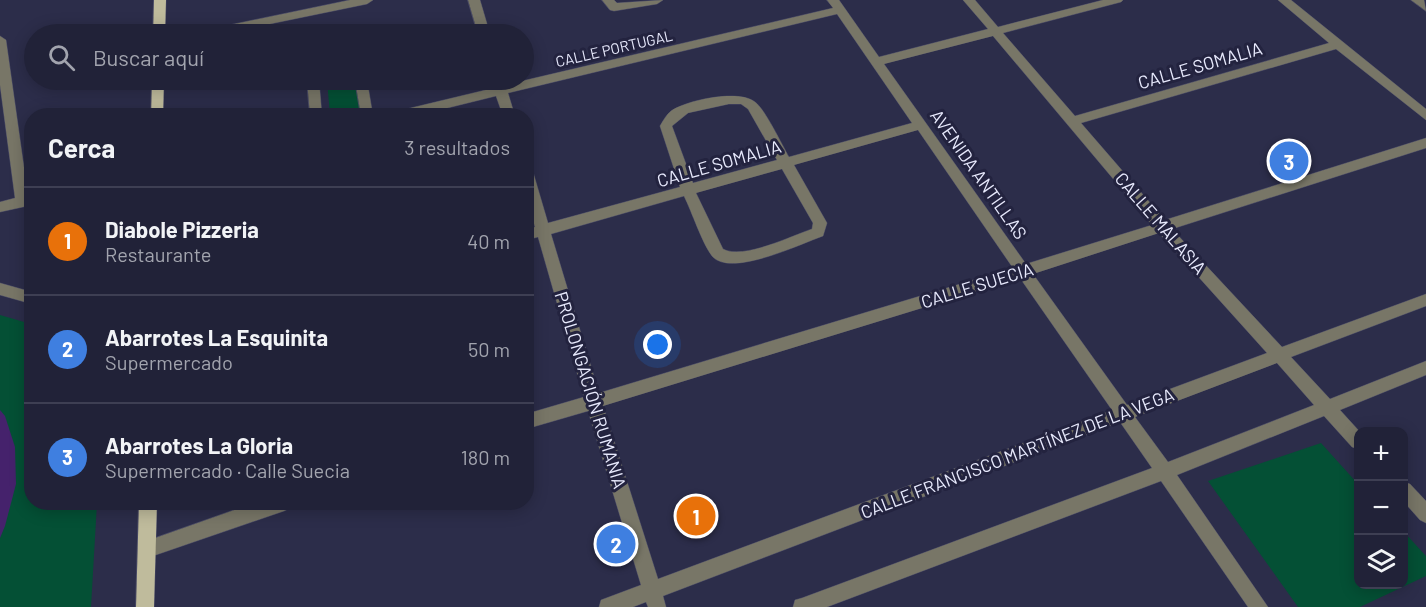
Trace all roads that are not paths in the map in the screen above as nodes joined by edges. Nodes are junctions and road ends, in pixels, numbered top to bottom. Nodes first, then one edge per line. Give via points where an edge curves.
1 (160, 0) edge
2 (367, 0) edge
3 (474, 0) edge
4 (608, 0) edge
5 (657, 0) edge
6 (969, 0) edge
7 (1113, 0) edge
8 (1284, 0) edge
9 (1417, 0) edge
10 (352, 2) edge
11 (836, 5) edge
12 (309, 6) edge
13 (1426, 7) edge
14 (159, 24) edge
15 (243, 24) edge
16 (481, 24) edge
17 (995, 31) junction
18 (0, 40) edge
19 (1339, 44) junction
20 (876, 62) junction
21 (534, 76) edge
22 (158, 90) edge
23 (314, 90) edge
24 (363, 90) edge
25 (479, 90) edge
26 (501, 90) edge
27 (157, 108) edge
28 (315, 108) edge
29 (366, 108) edge
30 (420, 108) edge
31 (506, 108) edge
32 (1426, 116) edge
33 (1072, 121) junction
34 (921, 125) junction
35 (1426, 143) edge
36 (787, 162) junction
37 (24, 183) edge
38 (688, 190) junction
39 (534, 196) edge
40 (24, 202) edge
41 (0, 207) edge
42 (1162, 226) junction
43 (545, 230) junction
44 (534, 233) edge
45 (1023, 271) junction
46 (0, 289) edge
47 (24, 296) edge
48 (1426, 300) edge
49 (1279, 355) junction
50 (1426, 368) edge
51 (593, 400) junction
52 (1327, 406) junction
53 (1123, 413) junction
54 (534, 419) edge
55 (1354, 436) edge
56 (1164, 472) junction
57 (1408, 494) edge
58 (148, 510) edge
59 (261, 510) edge
60 (1426, 514) edge
61 (147, 549) junction
62 (655, 599) edge
63 (145, 607) edge
64 (608, 607) edge
65 (802, 607) edge
66 (1259, 607) edge

1 - 14 main road
2 - 10 street
3 - 16 street
4 - 5 street via 614,7
6 - 17 street, CALLE MALASIA
7 - 17 street
8 - 19 street
9 - 13 street
10 - 12 street
11 - 20 street, AVENIDA ANTILLAS
11 - 21 street, CALLE PORTUGAL
12 - 15 street
17 - 20 street
17 - 33 street, CALLE MALASIA
18 - 37 street
19 - 32 street
19 - 33 street, CALLE SOMALIA
20 - 34 street, AVENIDA ANTILLAS
22 - 27 main road
23 - 28 street
24 - 29 street
25 - 30 street, CALLE PORTUGAL
26 - 31 street
33 - 42 street, CALLE MALASIA
34 - 36 street, CALLE SOMALIA
34 - 45 street, AVENIDA ANTILLAS
35 - 42 street, CALLE SUECIA
36 - 38 street, CALLE SOMALIA
36 - 38 street via 753,106 743,100 676,112 666,126
36 - 38 street via 820,223 818,232 744,258 727,258 718,253
38 - 43 street, CALLE SOMALIA
39 - 43 street, PROLONGACIÓN RUMANIA
40 - 41 street
42 - 45 street, CALLE SUECIA
42 - 49 street, CALLE MALASIA
43 - 44 street, CALLE SOMALIA
43 - 51 street, PROLONGACIÓN RUMANIA
45 - 51 street, CALLE SUECIA
45 - 53 street, AVENIDA ANTILLAS
46 - 47 street
48 - 49 street, CALLE FRANCISCO MARTÍNEZ DE LA VEGA
49 - 52 street, CALLE MALASIA
49 - 53 street, CALLE FRANCISCO MARTÍNEZ DE LA VEGA
50 - 52 street
51 - 54 street, CALLE SUECIA
51 - 62 street, PROLONGACIÓN RUMANIA
52 - 55 street, CALLE MALASIA
52 - 56 street
53 - 56 street, AVENIDA ANTILLAS
53 - 62 street, CALLE FRANCISCO MARTÍNEZ DE LA VEGA
56 - 65 street
56 - 66 street, AVENIDA ANTILLAS
57 - 60 street
58 - 61 main road
59 - 61 street
61 - 63 main road
62 - 64 street, CALLE FRANCISCO MARTÍNEZ DE LA VEGA

